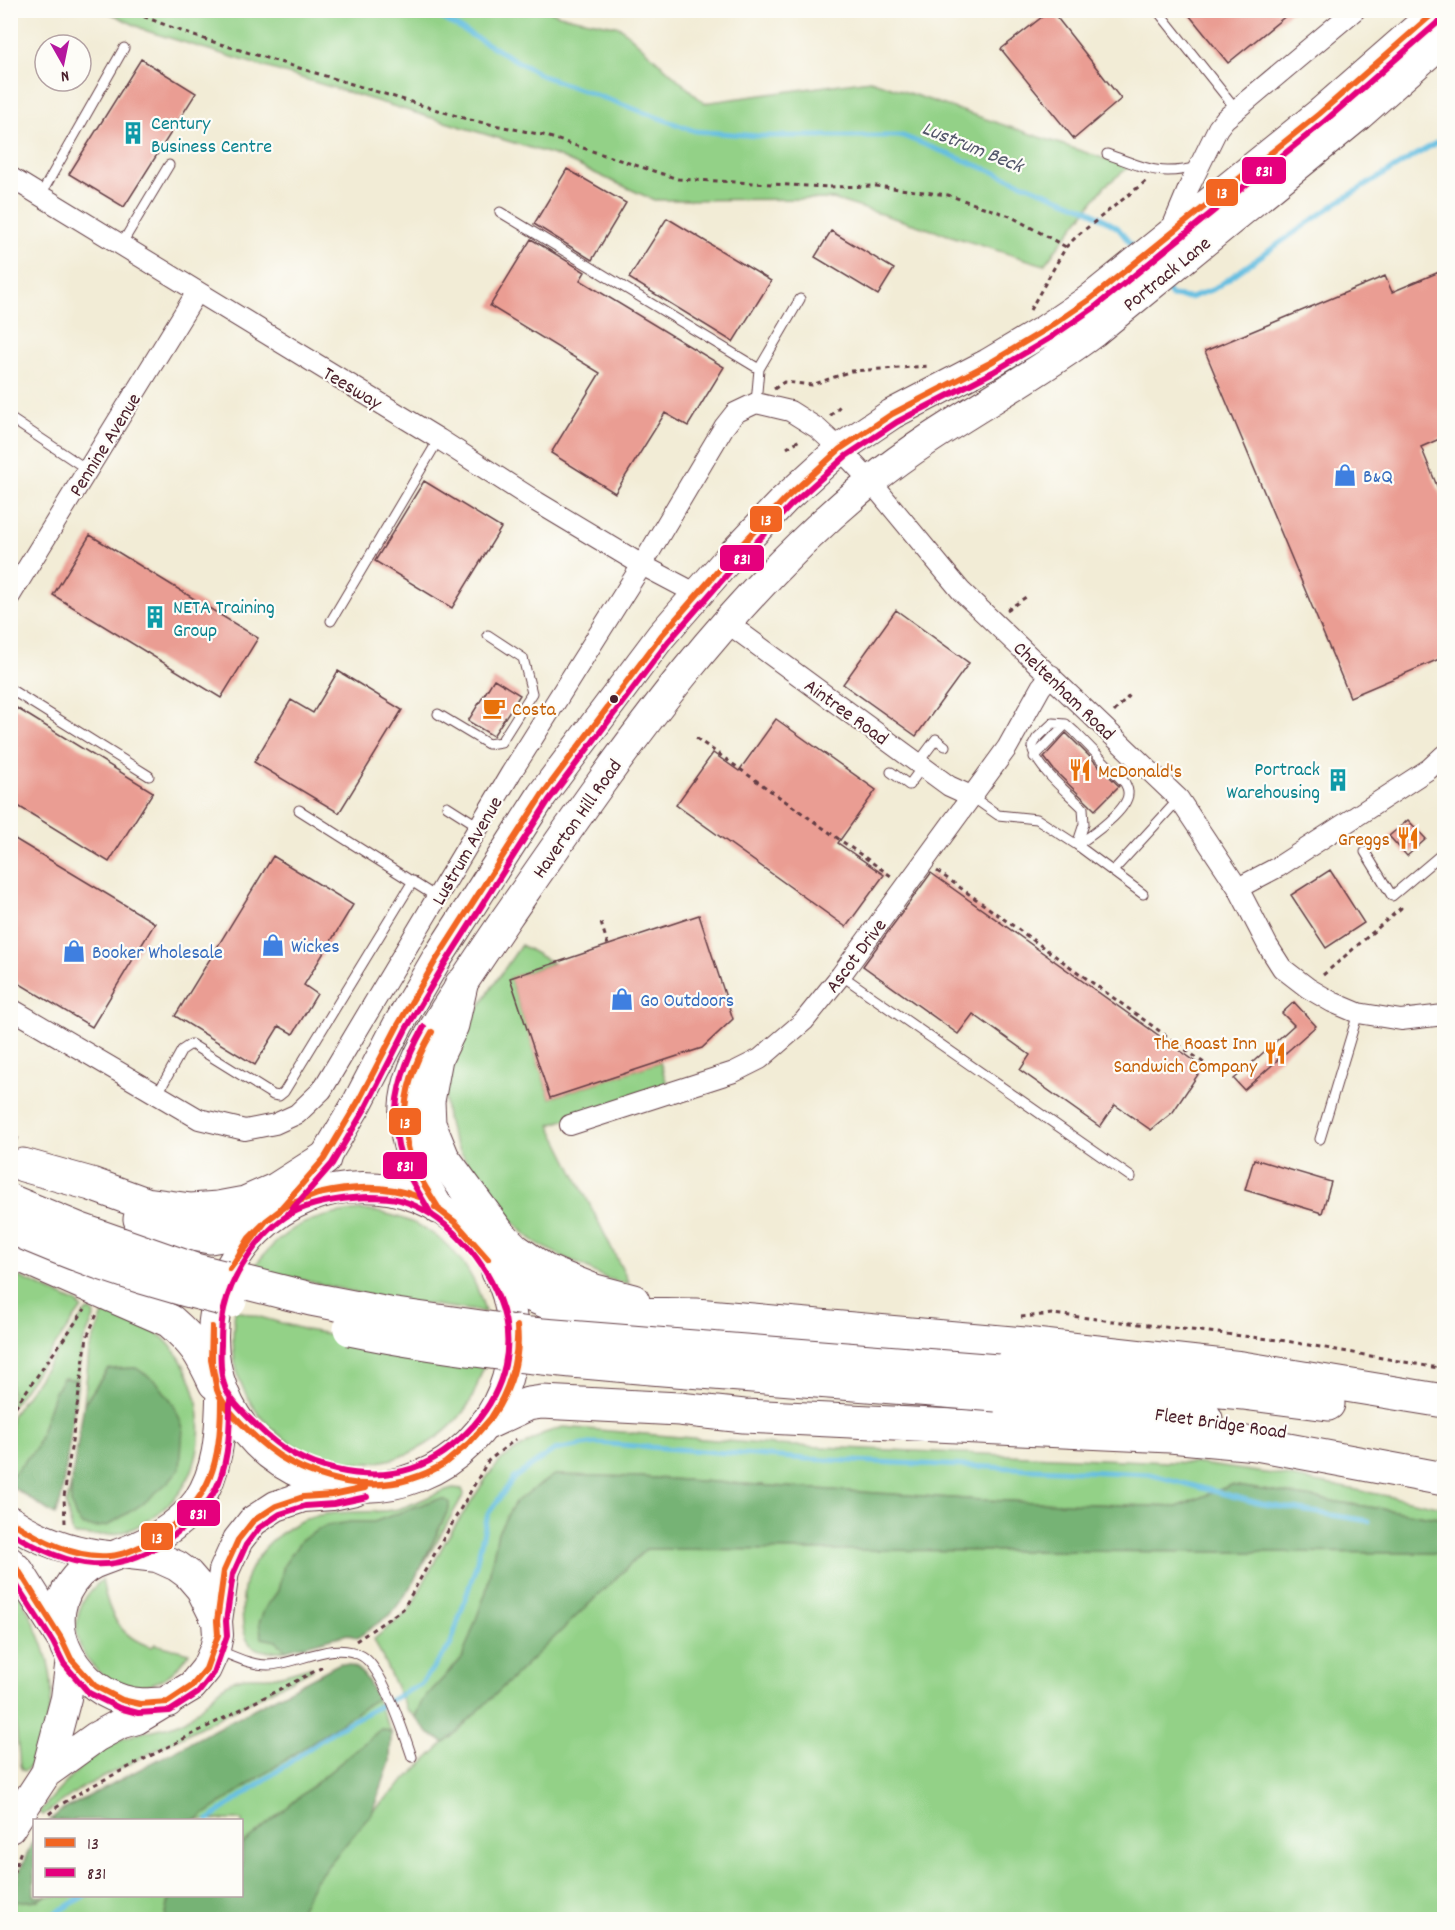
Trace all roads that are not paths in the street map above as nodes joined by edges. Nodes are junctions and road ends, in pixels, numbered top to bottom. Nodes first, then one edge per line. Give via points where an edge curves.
1 (1157, 10) edge
2 (1356, 10) edge
3 (1438, 10) edge
4 (1444, 40) edge
5 (124, 48) dead end
6 (1236, 109) junction
7 (1107, 154) dead end
8 (169, 165) dead end
9 (1201, 166) junction
10 (10, 177) edge
11 (40, 196) junction
12 (500, 212) dead end
13 (121, 245) junction
14 (1168, 248) junction
15 (1125, 289) junction
16 (197, 292) junction
17 (800, 299) dead end
18 (759, 369) junction
19 (756, 403) junction
20 (10, 417) edge
21 (439, 439) junction
22 (840, 448) junction
23 (88, 470) junction
24 (871, 482) junction
25 (642, 565) junction
26 (12, 592) edge
27 (697, 594) junction
28 (331, 621) dead end
29 (726, 622) junction
30 (488, 635) dead end
31 (1051, 675) junction
32 (10, 689) edge
33 (438, 714) dead end
34 (945, 746) dead end
35 (1444, 755) edge
36 (921, 765) junction
37 (891, 772) dead end
38 (149, 776) dead end
39 (971, 796) junction
40 (1179, 799) junction
41 (447, 806) dead end
42 (299, 810) dead end
43 (480, 826) junction
44 (1077, 845) junction
45 (1365, 852) dead end
46 (1444, 852) edge
47 (1113, 871) junction
48 (413, 881) junction
49 (1238, 888) junction
50 (1143, 894) dead end
51 (438, 898) junction
52 (841, 975) junction
53 (461, 985) junction
54 (10, 1008) edge
55 (1358, 1013) junction
56 (1444, 1015) edge
57 (157, 1095) junction
58 (570, 1125) dead end
59 (1320, 1139) dead end
60 (324, 1159) junction
61 (17, 1162) edge
62 (1131, 1177) dead end
63 (10, 1201) edge
64 (281, 1208) junction
65 (440, 1209) junction
66 (10, 1227) edge
67 (256, 1229) junction
68 (10, 1251) edge
69 (498, 1272) junction
70 (696, 1315) junction
71 (997, 1383) junction
72 (218, 1392) junction
73 (1444, 1401) edge
74 (487, 1423) junction
75 (1444, 1423) edge
76 (1444, 1460) edge
77 (1444, 1479) edge
78 (376, 1486) junction
79 (10, 1521) edge
80 (115, 1555) junction
81 (10, 1562) edge
82 (216, 1635) junction
83 (66, 1649) junction
84 (168, 1702) junction
85 (412, 1757) dead end
86 (46, 1773) junction
87 (16, 1838) edge

1 - 6 lane
2 - 6 street, Portrack Lane
3 - 14 main road, Portrack Lane
4 - 14 main road, Portrack Lane via 1358,116
5 - 11 lane
6 - 9 street, Portrack Lane via 1218,128
7 - 9 lane via 1156,172
8 - 13 lane
9 - 14 street, Portrack Lane via 1189,187
10 - 11 street, Teesway
11 - 13 street, Teesway
12 - 18 lane
13 - 16 street, Teesway
14 - 15 main road, Portrack Lane
15 - 22 main road, Portrack Lane via 892,414
15 - 24 main road, Portrack Lane via 1055,361 926,441
16 - 21 street, Teesway
16 - 23 street, Pennine Avenue
17 - 18 lane
18 - 19 lane
19 - 22 street via 790,411
19 - 25 street, Lustrum Avenue via 735,413 724,427
20 - 23 lane
21 - 25 street, Teesway
21 - 28 lane
22 - 24 street, Cheltenham Road
22 - 27 main road, Haverton Hill Road via 784,500
23 - 26 street, Pennine Avenue
24 - 29 main road, Haverton Hill Road via 789,554
24 - 31 street, Cheltenham Road via 961,591
25 - 27 street, Teesway
25 - 43 street, Lustrum Avenue
27 - 60 main road, Haverton Hill Road via 542,795 436,960
29 - 36 street, Aintree Road
29 - 53 main road, Haverton Hill Road via 654,708
30 - 33 lane via 524,658 532,693 501,742 488,744
31 - 39 street, Ascot Drive via 1007,748
31 - 40 street, Cheltenham Road
32 - 38 lane
34 - 36 lane via 936,739
35 - 49 street via 1429,769 1278,867
36 - 37 lane via 909,785
36 - 39 street, Aintree Road via 949,786
39 - 44 lane via 998,815 1037,819
39 - 52 street, Ascot Drive
40 - 47 lane
40 - 49 street, Cheltenham Road
41 - 43 lane
42 - 48 lane
43 - 51 street, Lustrum Avenue
44 - 44 lane via 1084,824 1083,808 1034,757 1032,747 1053,723 1066,724 1125,783 1129,793 1125,804 1097,832
44 - 47 lane
45 - 46 lane via 1392,896
47 - 50 lane
48 - 51 lane
48 - 57 lane via 284,1092 273,1095 191,1044 182,1050
49 - 55 street, Cheltenham Road via 1282,968 1308,988
51 - 57 street, Lustrum Avenue via 322,1090 297,1114 275,1124 245,1130 199,1119
52 - 58 street, Ascot Drive via 804,1021 751,1063 734,1072
52 - 62 lane
53 - 65 main road, Haverton Hill Road via 421,1049 405,1097 403,1127 411,1160
53 - 70 highway via 452,1025 436,1058 428,1101 429,1124 443,1158 499,1234 544,1270 618,1298
54 - 57 street, Lustrum Avenue
55 - 56 street, Cheltenham Road via 1401,1020
55 - 59 lane
60 - 61 highway via 277,1189 245,1203 191,1210 146,1204
60 - 64 main road, Haverton Hill Road
61 - 67 highway via 84,1197 176,1231 210,1237
63 - 71 highway, bridge via 195,1270 389,1314 530,1334
64 - 65 main road via 309,1195 357,1187 404,1192
64 - 67 main road
65 - 69 main road via 470,1236
66 - 71 highway, bridge via 186,1291 396,1339 624,1366
67 - 72 main road via 224,1280 212,1318
68 - 72 highway via 170,1321 200,1352
69 - 70 highway via 537,1297 581,1311
69 - 74 main road via 519,1338 510,1384
70 - 73 highway via 1242,1368
71 - 75 highway, Fleet Bridge Road via 1243,1393
71 - 76 highway, Fleet Bridge Road via 1128,1409 1254,1425
72 - 78 main road via 260,1442 284,1462 305,1472
72 - 80 main road via 218,1451 211,1478 196,1502 157,1538
74 - 77 highway via 528,1404 542,1402 744,1416 1170,1436 1256,1444
74 - 78 main road via 471,1442 430,1472
78 - 82 main road via 303,1497 276,1506 253,1521 238,1540 224,1571
79 - 80 main road via 58,1546
80 - 82 main road via 157,1557 177,1566 201,1589
80 - 83 main road via 80,1573 65,1595 60,1623
81 - 83 main road via 20,1571
82 - 84 main road via 207,1669 192,1686
82 - 85 lane via 238,1659 269,1665 345,1650 362,1656 376,1670
83 - 84 main road via 95,1686 122,1700 141,1704
83 - 86 main road via 66,1698
84 - 86 main road via 96,1737
86 - 87 main road

